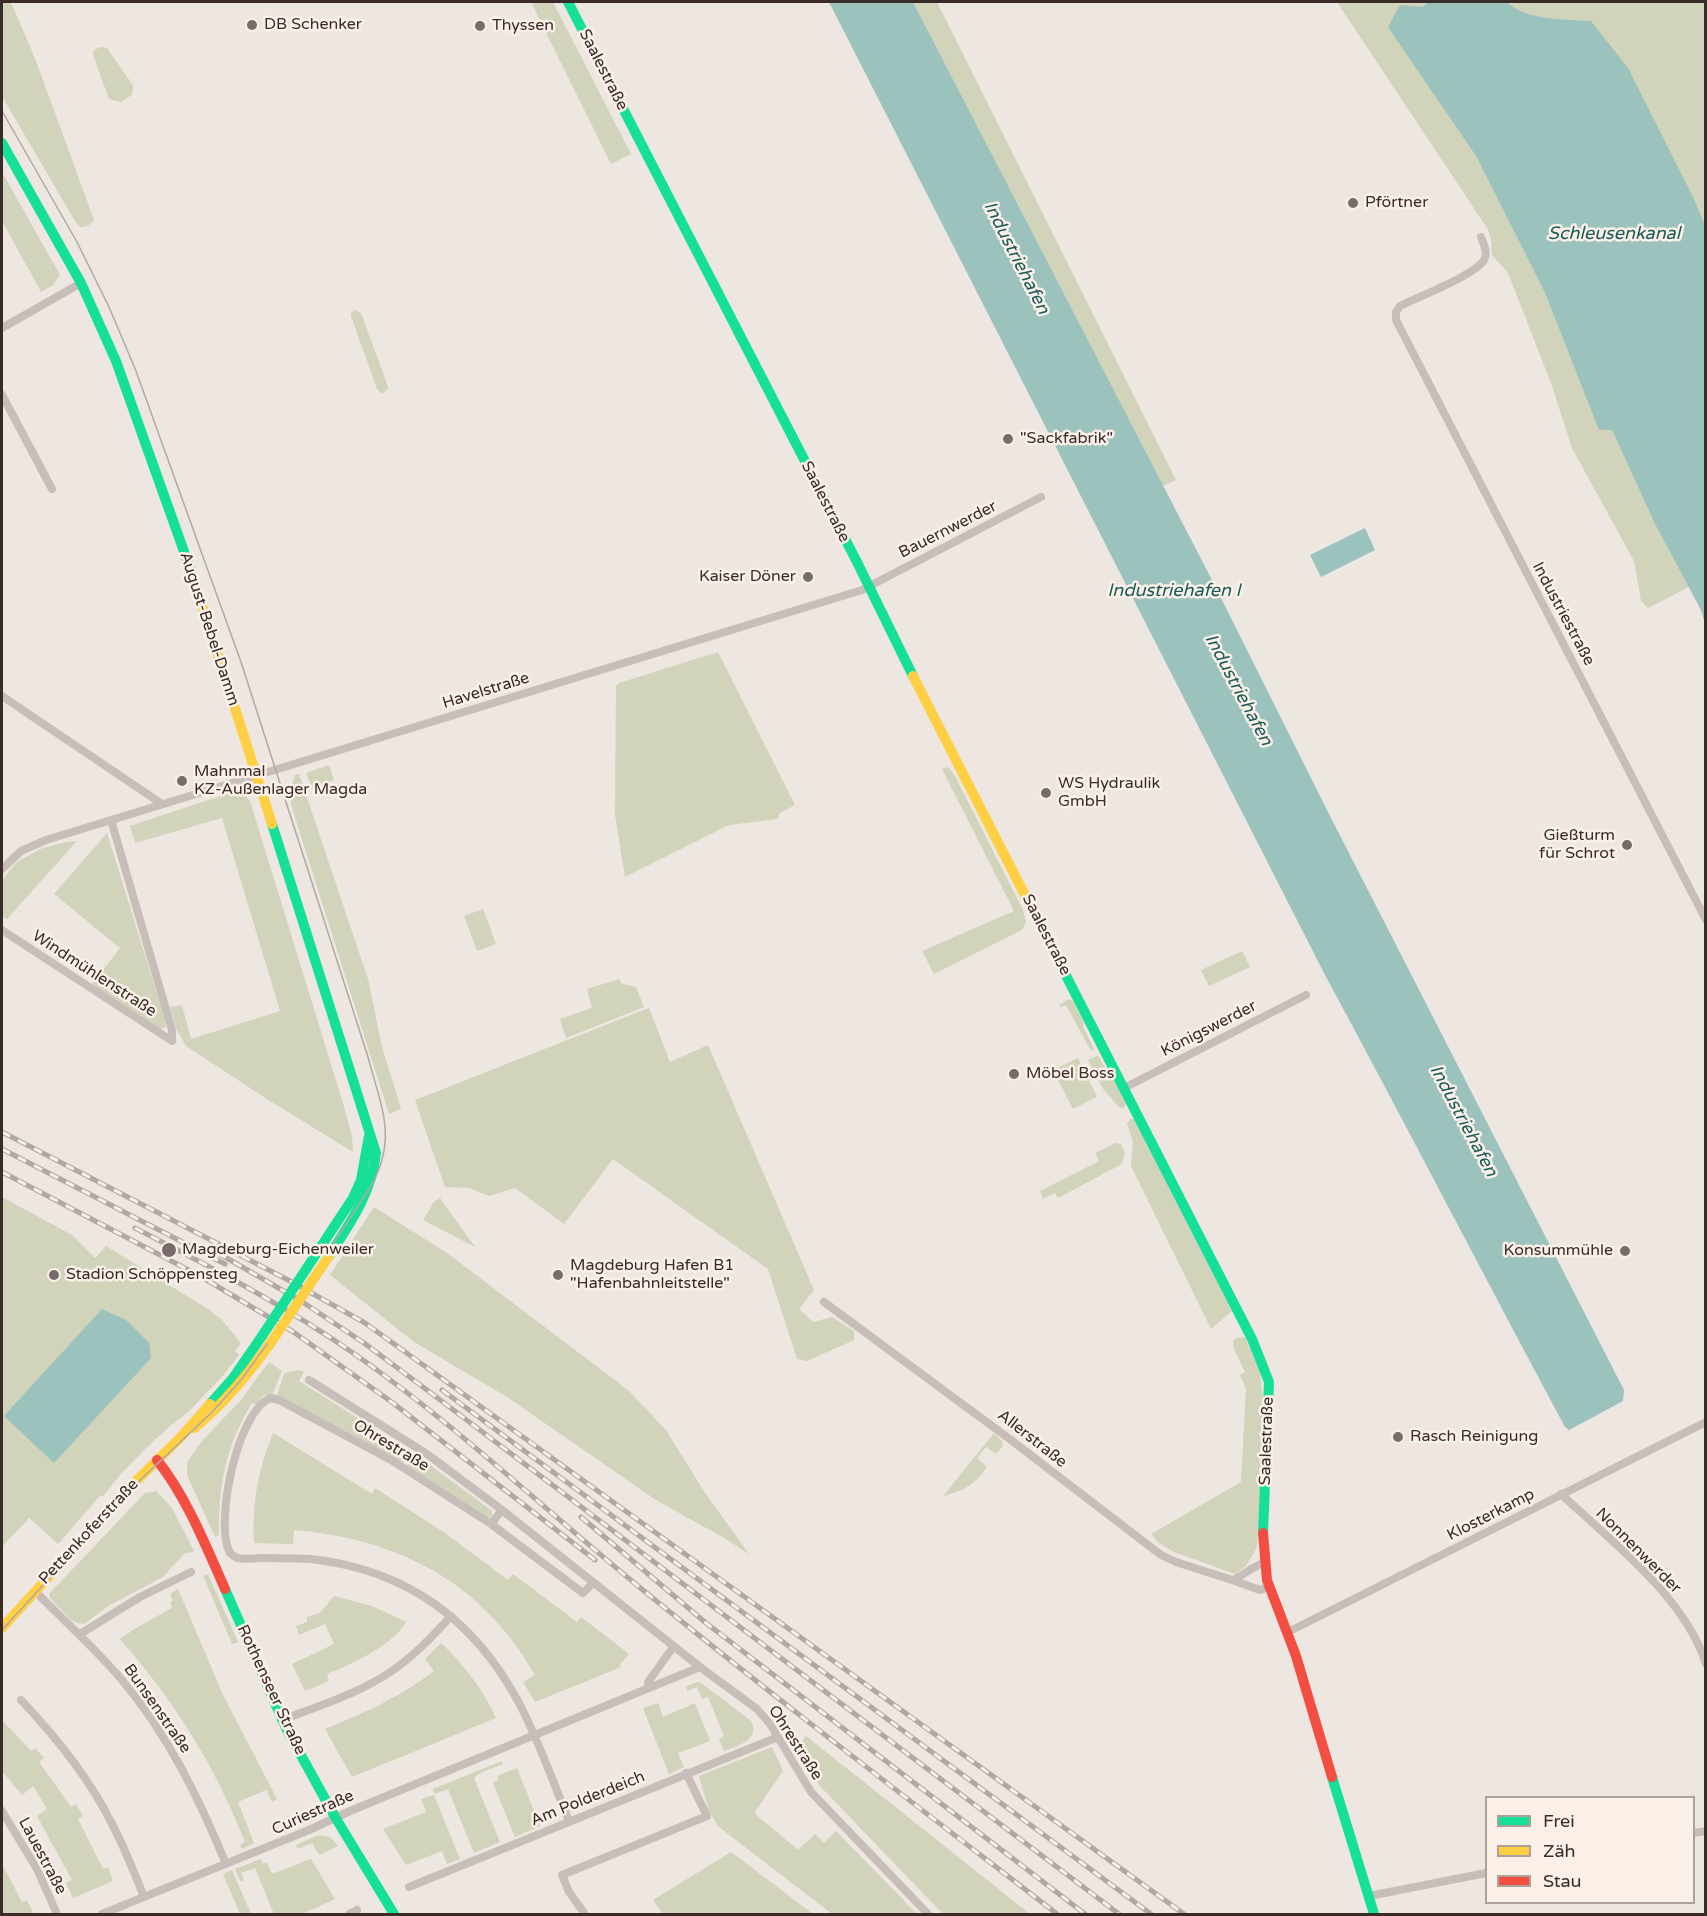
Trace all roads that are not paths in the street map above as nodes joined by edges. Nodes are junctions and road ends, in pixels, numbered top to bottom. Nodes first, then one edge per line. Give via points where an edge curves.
1 (568, 2) edge
2 (2, 143) edge
3 (1481, 237) dead end
4 (81, 283) junction
5 (2, 328) edge
6 (2, 395) edge
7 (52, 489) dead end
8 (1041, 497) dead end
9 (868, 587) junction
10 (2, 696) edge
11 (257, 776) junction
12 (162, 804) junction
13 (111, 820) junction
14 (2, 869) edge
15 (1706, 920) edge
16 (2, 930) edge
17 (1306, 995) dead end
18 (1124, 1088) junction
19 (366, 1183) joint
20 (824, 1302) dead end
21 (309, 1380) dead end
22 (1706, 1422) edge
23 (157, 1460) junction
24 (1561, 1494) junction
25 (502, 1510) junction
26 (491, 1524) junction
27 (1265, 1563) junction
28 (191, 1572) dead end
29 (1232, 1580) junction
30 (593, 1583) junction
31 (1269, 1587) junction
32 (34, 1591) junction
33 (451, 1616) junction
34 (2, 1628) edge
35 (1288, 1632) junction
36 (80, 1634) junction
37 (674, 1646) junction
38 (1706, 1664) edge
39 (700, 1666) junction
40 (648, 1688) junction
41 (21, 1700) dead end
42 (282, 1720) junction
43 (534, 1735) junction
44 (778, 1737) junction
45 (686, 1773) junction
46 (2, 1811) edge
47 (335, 1817) junction
48 (569, 1821) junction
49 (226, 1864) junction
50 (1485, 1873) edge
51 (409, 1887) dead end
52 (1369, 1896) junction
53 (144, 1897) junction
54 (57, 1914) edge
55 (102, 1914) edge
56 (394, 1914) edge
57 (585, 1914) edge
58 (928, 1914) edge
59 (1374, 1914) edge

1 - 9 main road, Saalestraße
2 - 4 main road, August-Bebel-Damm
3 - 15 street, Industriestraße via 1486,252 1481,263 1400,306 1396,320
4 - 5 street
4 - 11 main road, August-Bebel-Damm via 116,361 154,467
6 - 7 street
8 - 9 street, Bauernwerder
9 - 11 street, Havelstraße
9 - 18 main road, Saalestraße
10 - 12 street
11 - 12 street, Havelstraße
11 - 19 main road, August-Bebel-Damm via 376,1153
12 - 13 street, Havelstraße
13 - 14 street, Havelstraße via 30,846
13 - 16 street, Windmühlenstraße via 172,1041
17 - 18 street, Königswerder
18 - 27 main road, Saalestraße via 1252,1339 1269,1382
19 - 23 main road, Pettenkoferstraße, bridge via 362,1205 267,1338 249,1373 213,1414
20 - 29 street, Allerstraße via 1156,1552
21 - 25 street, Ohrestraße via 427,1454
22 - 24 street, Klosterkamp
23 - 32 main road, Pettenkoferstraße
23 - 42 main road, Rothenseer Straße via 170,1476 207,1548
24 - 35 street, Klosterkamp
24 - 38 street, Nonnenwerder via 1665,1594 1695,1638
25 - 26 street
25 - 30 street, Ohrestraße
26 - 30 street, Ohrestraße via 583,1593
26 - 33 street, Ohrestraße via 390,1460 273,1398 255,1412 236,1454 227,1495 229,1552 238,1558 311,1560 343,1566 422,1594
27 - 29 street
27 - 31 main road, Saalestraße
28 - 36 street via 140,1597
29 - 31 street, Allerstraße via 1260,1590
30 - 37 street, Ohrestraße
31 - 35 main road, Saalestraße
32 - 34 main road, Pettenkoferstraße
32 - 36 street, Bunsenstraße
33 - 42 street via 418,1651 381,1678
33 - 43 street via 493,1660
35 - 52 main road, Saalestraße
36 - 49 street, Bunsenstraße via 126,1686 167,1743 200,1803
37 - 39 street, Ohrestraße
37 - 40 street via 648,1682
39 - 40 street, Curiestraße
39 - 44 street, Ohrestraße via 765,1716
40 - 43 street, Curiestraße
41 - 53 street via 88,1783 118,1836
42 - 47 main road, Rothenseer Straße
43 - 47 street, Curiestraße
43 - 48 street
44 - 45 street, Am Polderdeich
44 - 58 street, Ohrestraße via 811,1792
45 - 48 street, Am Polderdeich
45 - 57 street via 706,1816 562,1875
46 - 54 street, Lauestraße via 33,1861
47 - 49 street, Curiestraße
47 - 56 main road, Rothenseer Straße
48 - 51 street, Am Polderdeich
49 - 53 street, Curiestraße
50 - 52 street
52 - 59 main road, Saalestraße
53 - 55 street, Curiestraße

